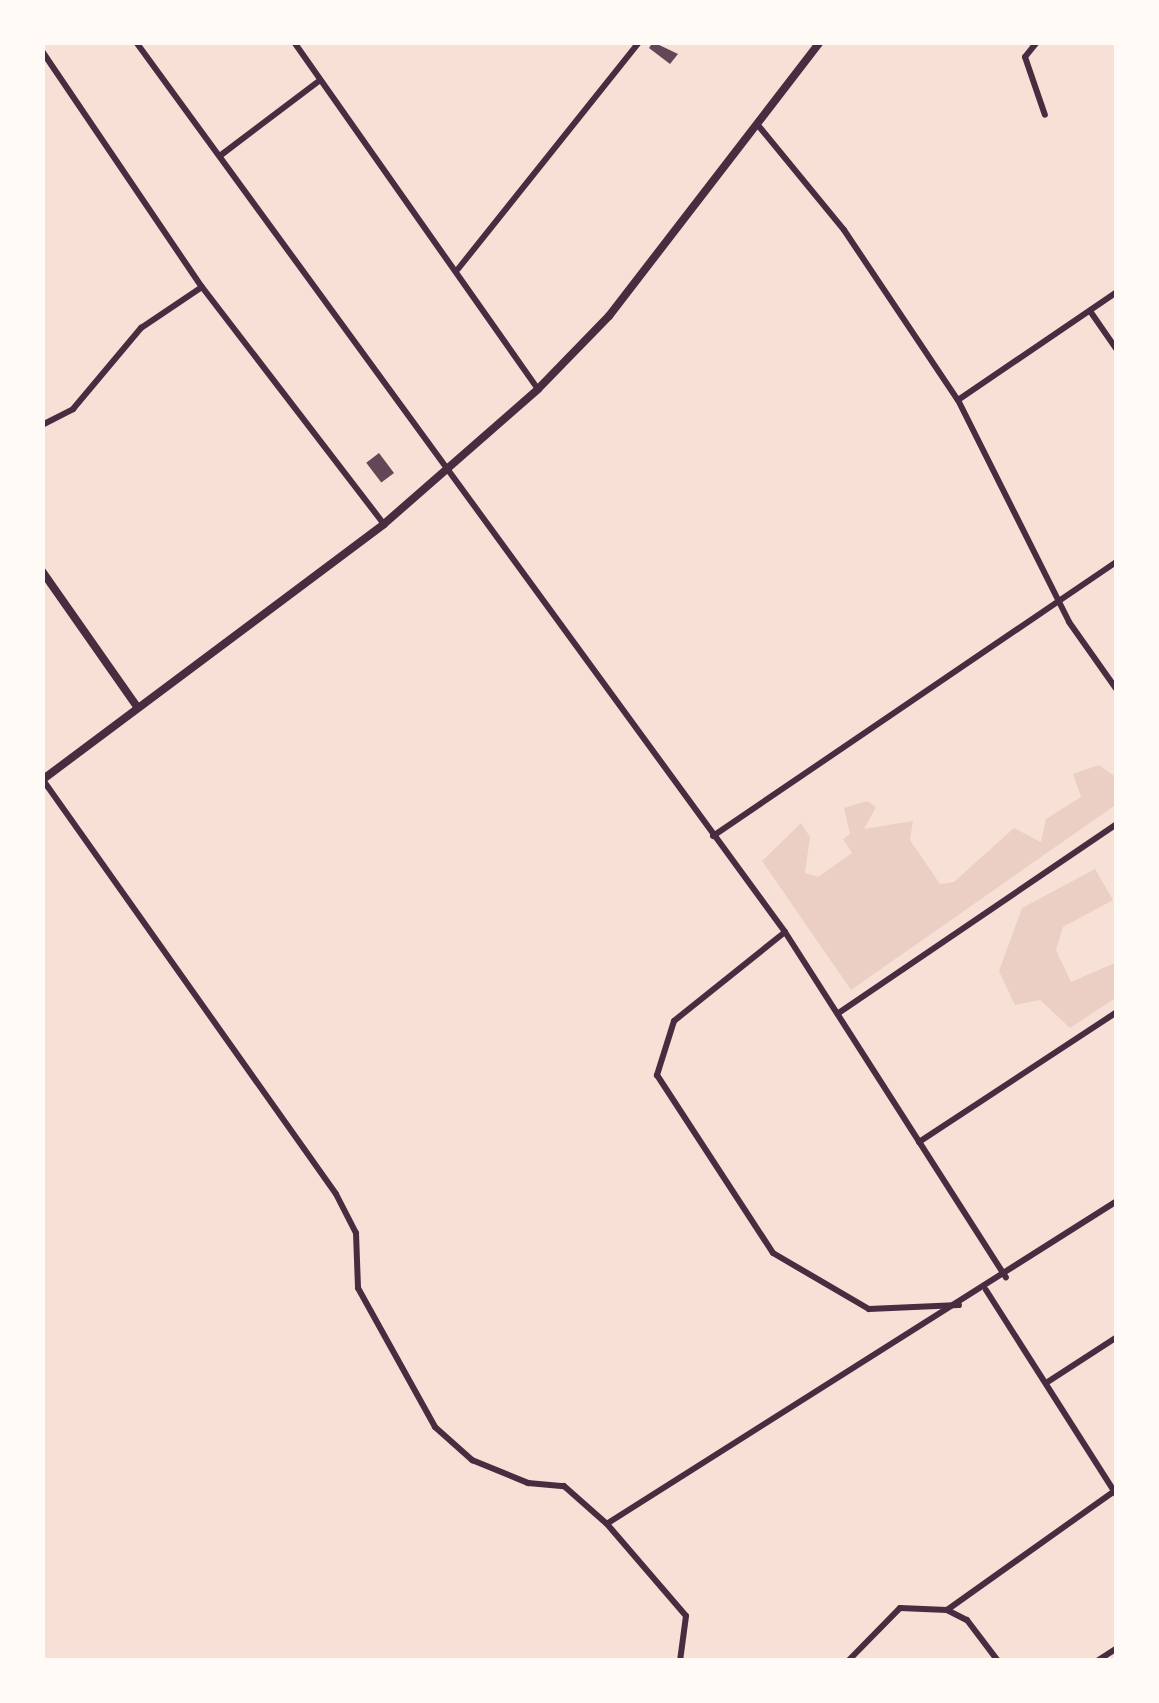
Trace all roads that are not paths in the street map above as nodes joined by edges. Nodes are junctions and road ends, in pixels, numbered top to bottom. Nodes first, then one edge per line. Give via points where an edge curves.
1 (136, 42) edge
2 (294, 42) edge
3 (639, 42) edge
4 (820, 42) edge
5 (1037, 42) edge
6 (42, 51) edge
7 (319, 81) junction
8 (1045, 116) dead end
9 (758, 124) junction
10 (220, 156) junction
11 (457, 270) junction
12 (202, 287) junction
13 (1117, 292) edge
14 (1090, 311) junction
15 (1117, 350) edge
16 (538, 388) junction
17 (958, 400) junction
18 (42, 425) edge
19 (449, 467) junction
20 (384, 524) junction
21 (1117, 561) edge
22 (42, 571) edge
23 (1058, 597) junction
24 (1117, 690) edge
25 (138, 708) junction
26 (42, 780) edge
27 (1117, 824) edge
28 (712, 836) junction
29 (785, 932) junction
30 (840, 1012) junction
31 (1117, 1012) edge
32 (919, 1142) junction
33 (1117, 1201) edge
34 (1006, 1277) junction
35 (986, 1290) junction
36 (959, 1305) junction
37 (1117, 1337) edge
38 (1046, 1383) junction
39 (1116, 1492) edge
40 (607, 1524) junction
41 (947, 1610) junction
42 (1117, 1648) edge
43 (680, 1661) edge
44 (848, 1661) edge
45 (998, 1661) edge
46 (1096, 1661) edge

1 - 10 street
2 - 7 street
3 - 11 street
4 - 9 main road
5 - 8 street via 1025,57
6 - 12 street
7 - 10 street
7 - 11 street
9 - 16 main road via 609,316
9 - 17 street via 844,230
10 - 19 street
11 - 16 street
12 - 18 street via 141,328 73,409
12 - 20 street
13 - 14 street
14 - 15 street
14 - 17 street
16 - 19 main road
17 - 23 street
19 - 20 main road
19 - 28 street
20 - 25 main road
21 - 23 street
22 - 25 main road
23 - 24 street
23 - 28 street
25 - 26 main road
26 - 40 street via 336,1194 356,1233 358,1288 435,1427 472,1460 528,1483 564,1486
27 - 30 street
28 - 29 street
29 - 30 street
29 - 36 street via 674,1021 657,1075 772,1252 869,1309
30 - 32 street
31 - 32 street
32 - 34 street
33 - 34 street
34 - 35 street
35 - 36 street
35 - 38 street
36 - 40 street
37 - 38 street
38 - 39 street
39 - 41 street
40 - 43 street via 686,1616
41 - 44 street via 900,1608
41 - 45 street via 967,1620
42 - 46 street

